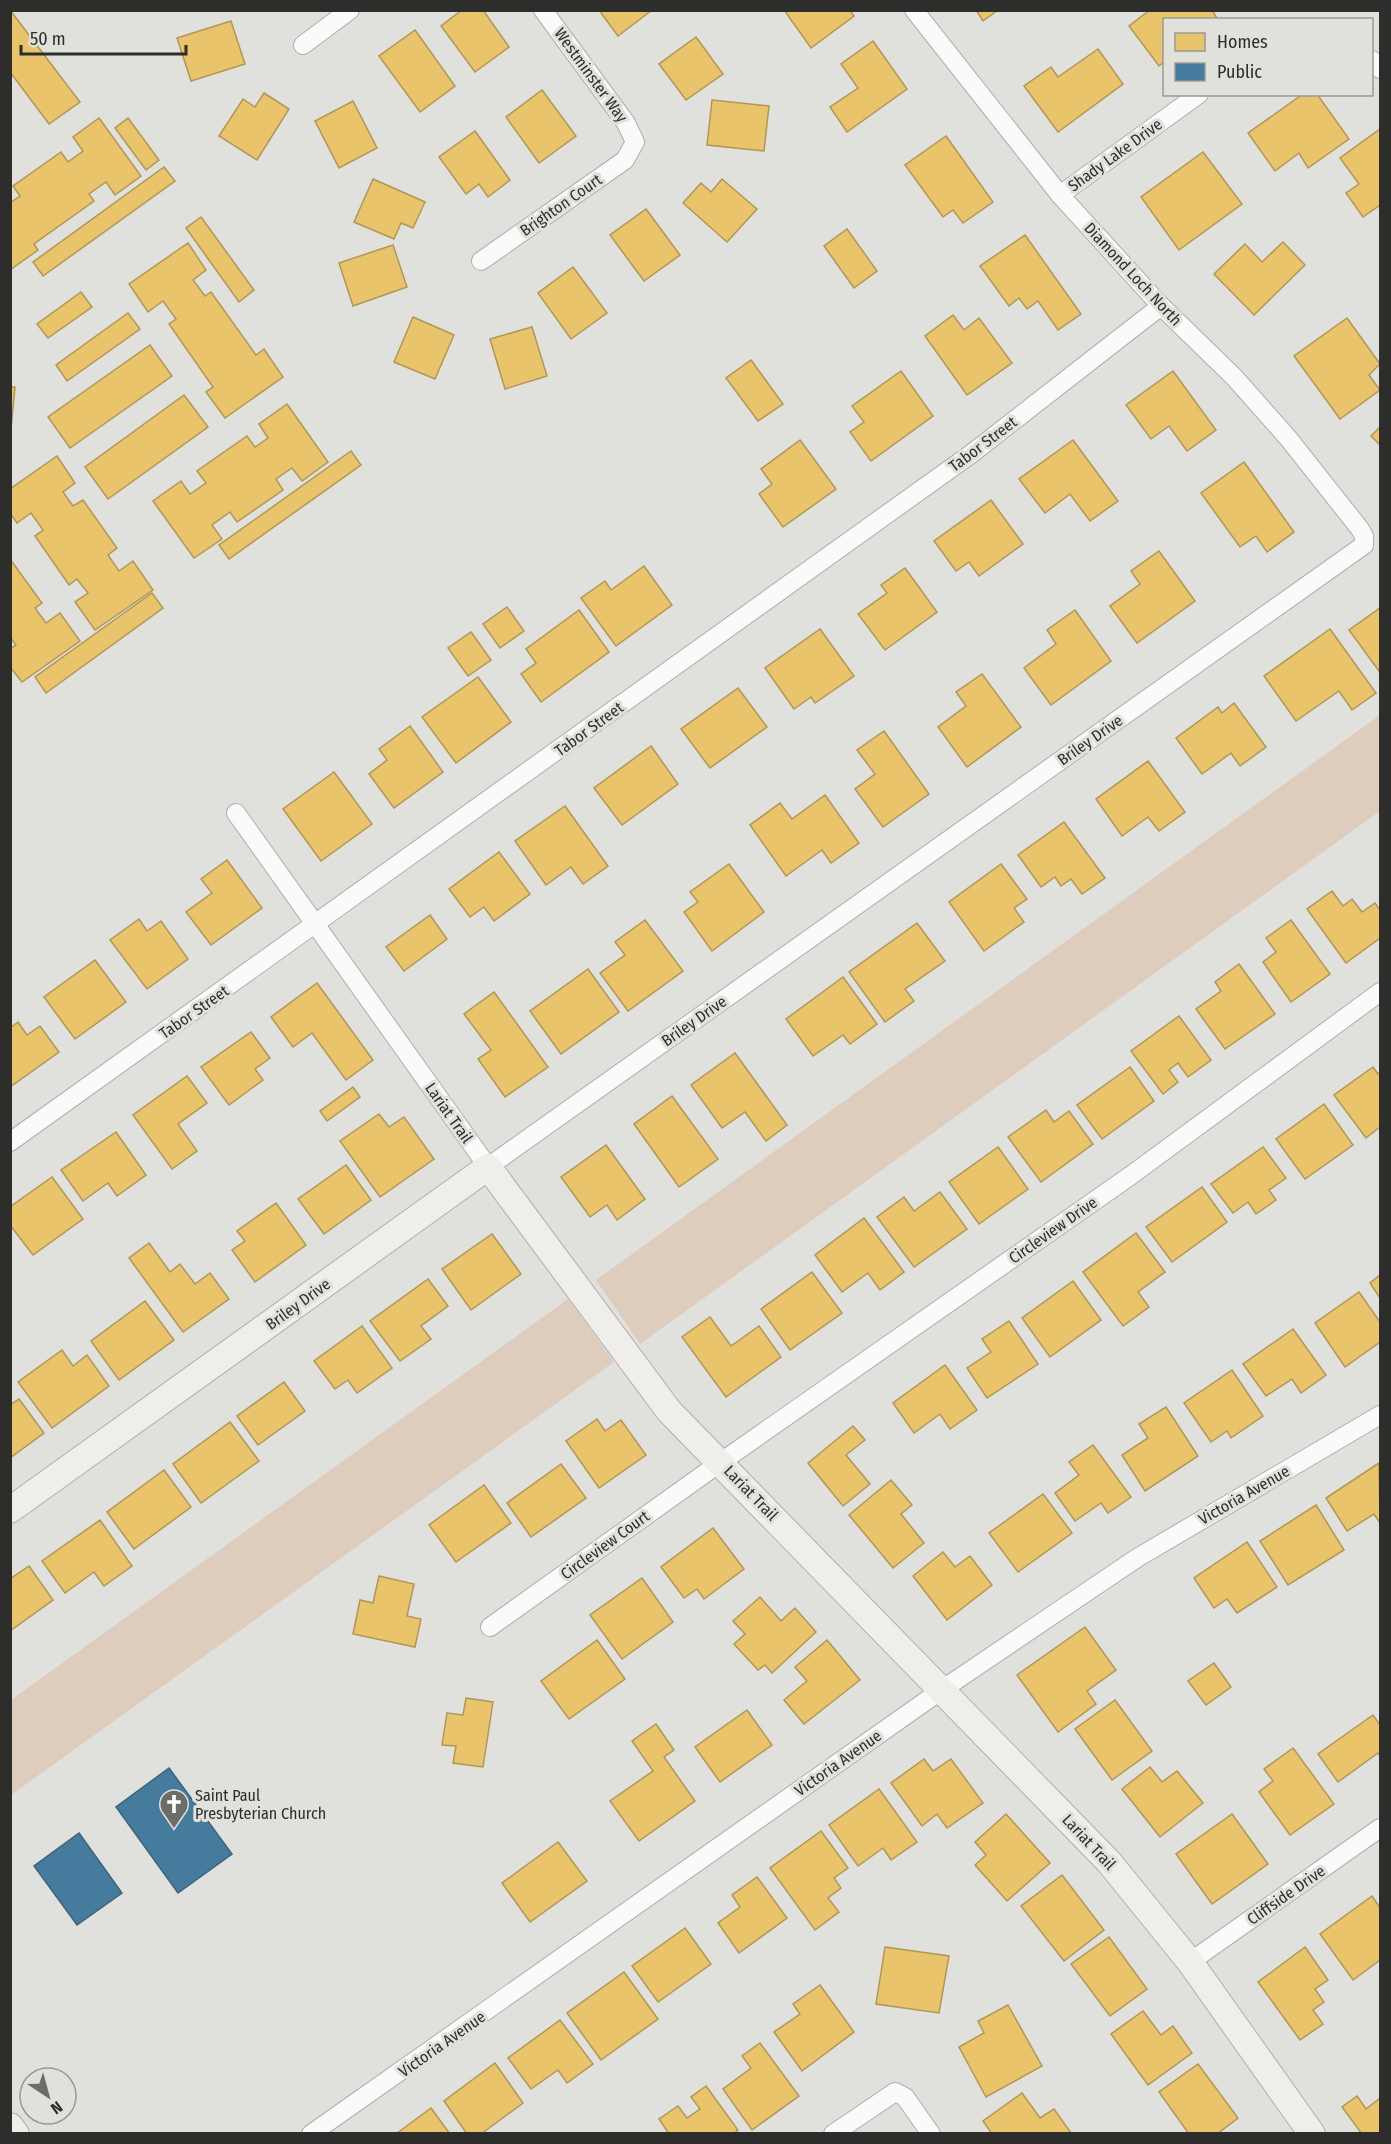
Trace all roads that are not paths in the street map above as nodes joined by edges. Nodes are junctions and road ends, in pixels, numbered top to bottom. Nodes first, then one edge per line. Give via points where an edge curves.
1 (350, 10) edge
2 (543, 10) edge
3 (914, 10) edge
4 (303, 45) dead end
5 (1195, 96) edge
6 (635, 142) joint
7 (1060, 195) junction
8 (481, 261) dead end
9 (1161, 306) junction
10 (1360, 529) joint
11 (236, 813) dead end
12 (316, 926) junction
13 (1380, 992) edge
14 (10, 1142) edge
15 (488, 1167) junction
16 (1380, 1415) edge
17 (721, 1462) junction
18 (10, 1510) edge
19 (490, 1627) dead end
20 (943, 1689) junction
21 (1380, 1828) edge
22 (1190, 1962) junction
23 (10, 2126) edge
24 (16, 2133) edge
25 (311, 2133) edge
26 (833, 2133) edge
27 (930, 2133) edge
28 (1312, 2133) edge

1 - 4 street
2 - 6 street, Westminster Way via 626,123
3 - 7 street, Diamond Loch North
5 - 7 street, Shady Lake Drive
6 - 8 street, Brighton Court via 625,160
7 - 9 street, Diamond Loch North
9 - 10 street, Diamond Loch North via 1242,386
9 - 12 street, Tabor Street via 971,454
10 - 15 street, Briley Drive via 1364,545
11 - 12 street, Lariat Trail
12 - 14 street, Tabor Street
12 - 15 street, Lariat Trail
13 - 17 street, Circleview Drive via 1130,1176
15 - 17 street, Lariat Trail via 669,1411
15 - 18 street, Briley Drive
16 - 20 street, Victoria Avenue via 1137,1558
17 - 19 street, Circleview Court
17 - 20 street, Lariat Trail
20 - 22 street, Lariat Trail via 1109,1862
20 - 25 street, Victoria Avenue
21 - 22 street, Cliffside Drive
22 - 28 street, Lariat Trail
23 - 24 street
26 - 27 street via 895,2092 905,2097

